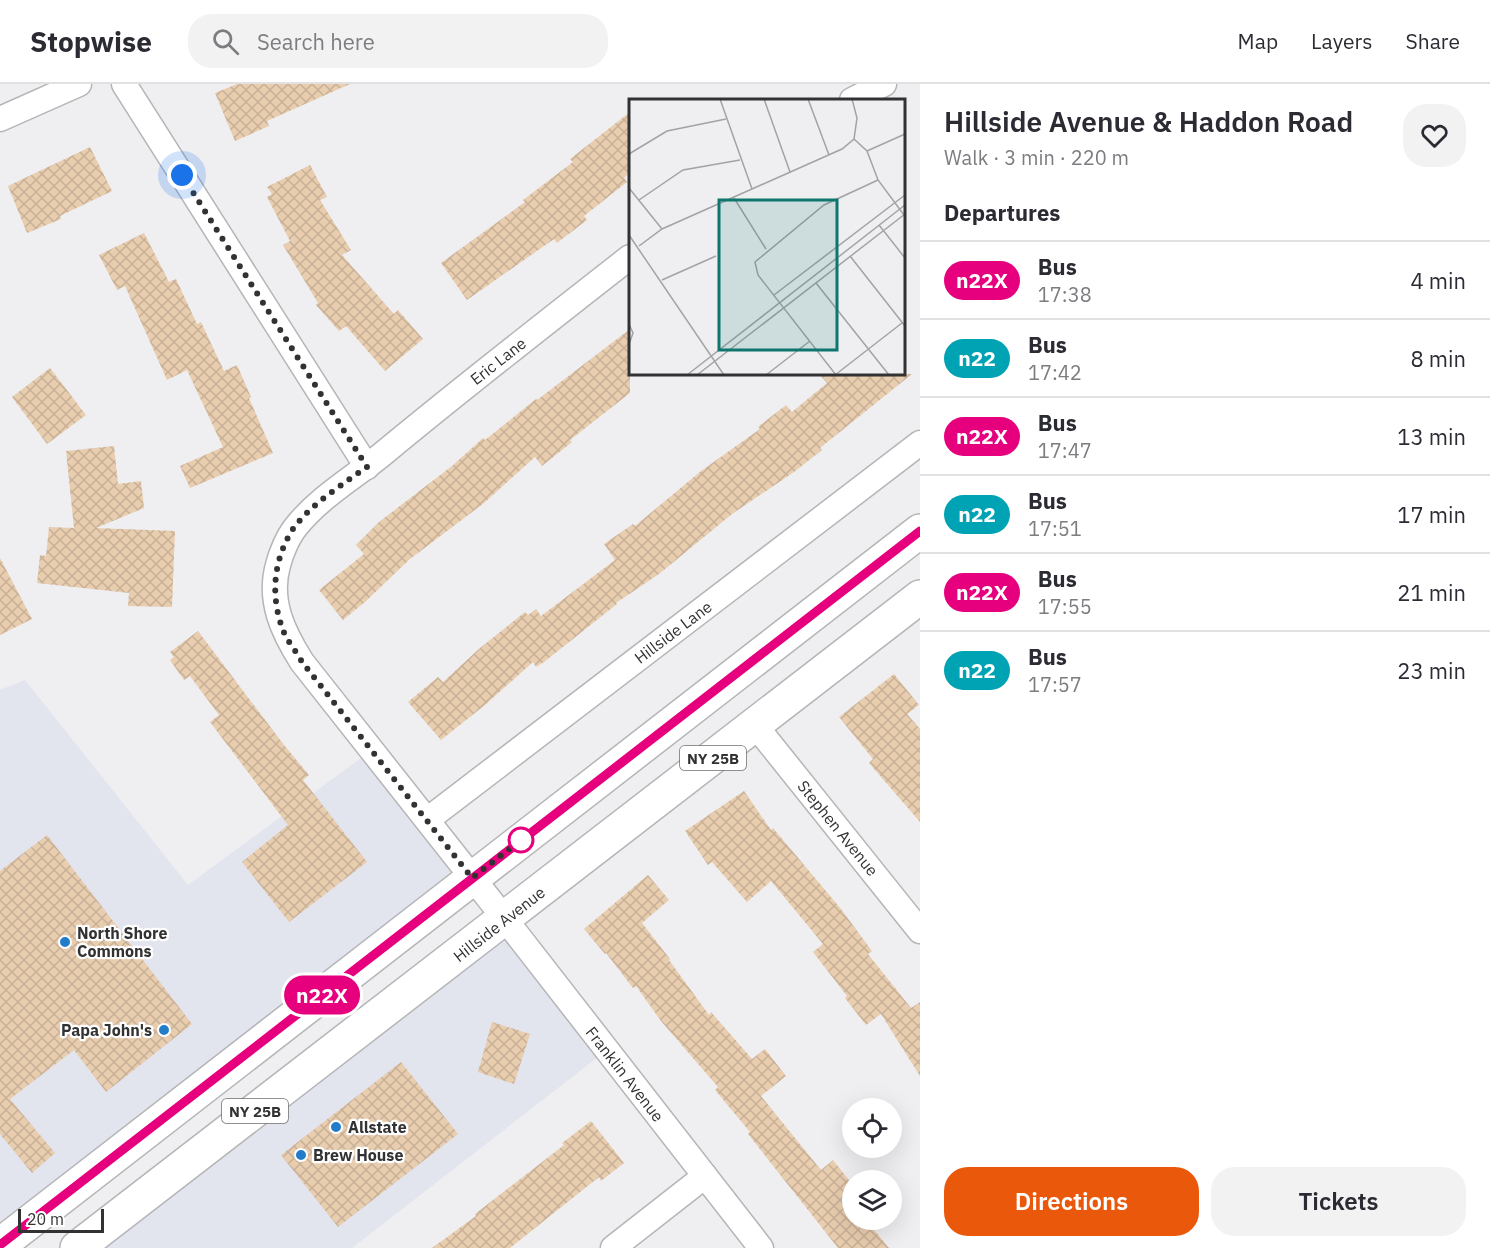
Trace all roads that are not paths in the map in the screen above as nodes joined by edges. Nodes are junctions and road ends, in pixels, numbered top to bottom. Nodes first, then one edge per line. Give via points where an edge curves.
1 (79, 84) edge
2 (124, 84) edge
3 (884, 84) edge
4 (854, 99) edge
5 (0, 119) edge
6 (629, 258) edge
7 (920, 444) edge
8 (367, 467) junction
9 (920, 531) edge
10 (920, 597) edge
11 (755, 725) junction
12 (427, 820) junction
13 (489, 899) junction
14 (920, 931) edge
15 (705, 1176) junction
16 (0, 1245) edge
17 (77, 1248) edge
18 (614, 1248) edge
19 (761, 1248) edge

1 - 5 street
2 - 8 street
3 - 4 street
6 - 8 street, Eric Lane
7 - 12 street, Hillside Lane
8 - 12 street, Eric Lane via 324,498 294,529 278,563 274,584 277,610 286,636 302,662
9 - 13 main road, Hillside Avenue / NY 25B
10 - 11 main road, Hillside Avenue / NY 25B
11 - 13 main road, Hillside Avenue / NY 25B
11 - 14 street, Stephen Avenue
12 - 13 street, Franklin Avenue
13 - 15 street, Franklin Avenue
13 - 16 main road, Hillside Avenue / NY 25B
13 - 17 main road, Hillside Avenue / NY 25B
15 - 18 street
15 - 19 street, Franklin Avenue

